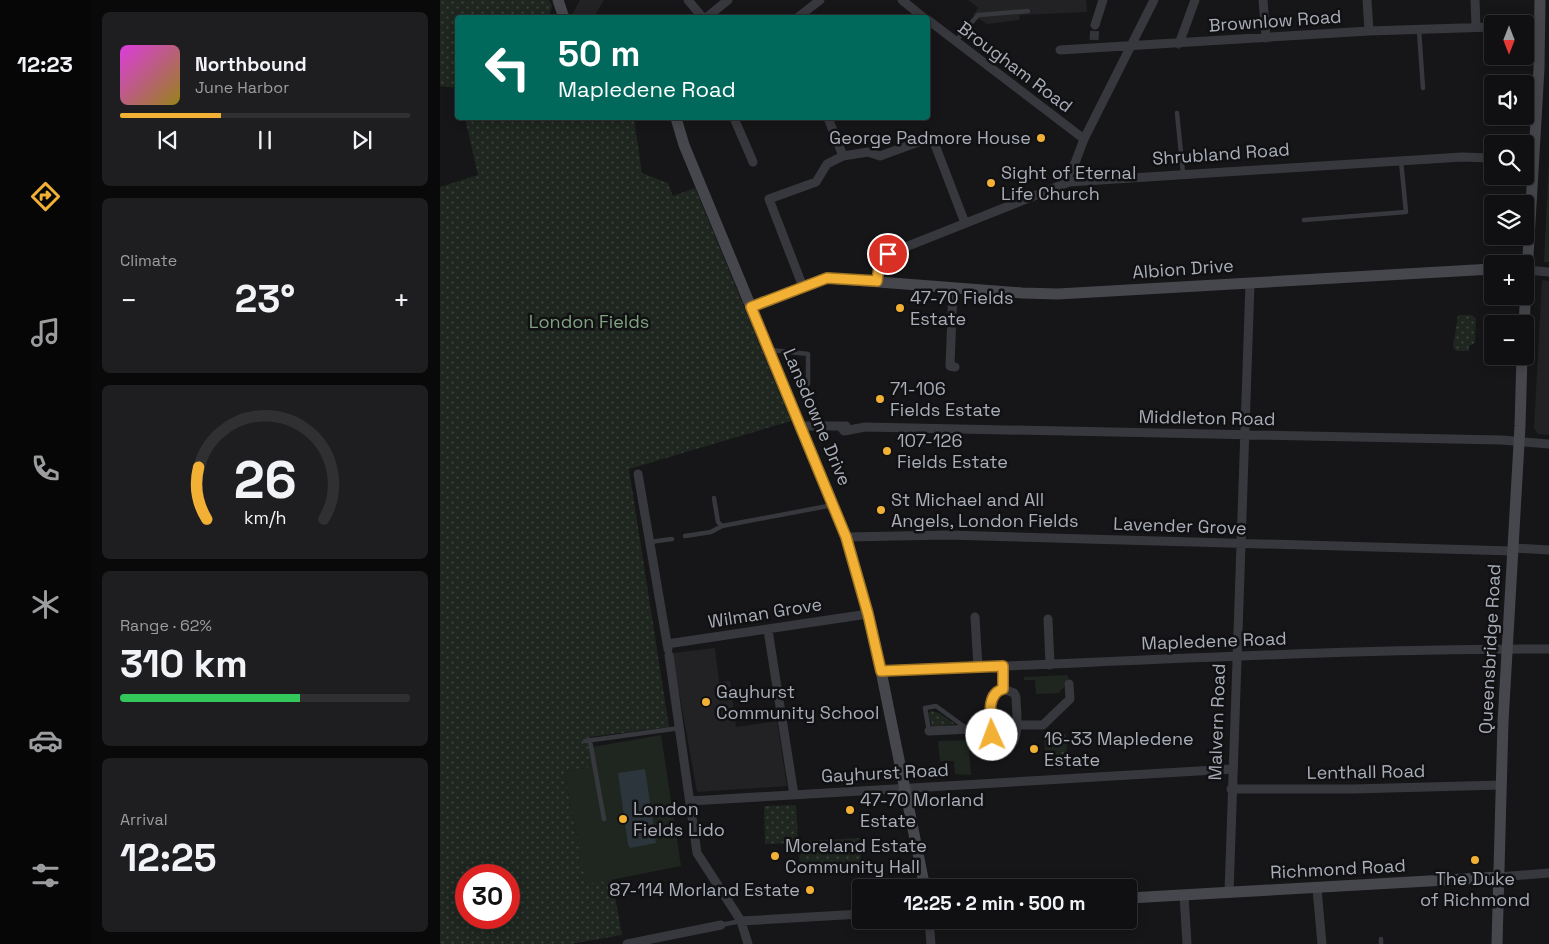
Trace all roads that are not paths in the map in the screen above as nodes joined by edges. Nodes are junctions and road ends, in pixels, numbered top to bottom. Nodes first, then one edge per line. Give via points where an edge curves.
1 (688, 0) edge
2 (728, 0) edge
3 (820, 0) edge
4 (902, 0) edge
5 (1103, 0) edge
6 (1154, 0) edge
7 (1195, 0) edge
8 (1264, 0) edge
9 (1367, 0) edge
10 (1475, 0) edge
11 (1540, 0) edge
12 (559, 1) edge
13 (1028, 11) dead end
14 (563, 15) edge
15 (701, 15) edge
16 (708, 15) edge
17 (803, 15) edge
18 (920, 15) edge
19 (930, 22) edge
20 (1095, 25) tunnel mouth
21 (1476, 26) junction
22 (1484, 26) edge
23 (1534, 28) edge
24 (1540, 28) junction
25 (1419, 30) junction
26 (1369, 31) junction
27 (1266, 38) junction
28 (956, 42) junction
29 (1179, 44) junction
30 (1131, 46) junction
31 (1060, 50) dead end
32 (1544, 51) edge
33 (1423, 88) dead end
34 (1177, 113) dead end
35 (677, 120) edge
36 (735, 120) edge
37 (829, 120) edge
38 (1533, 135) edge
39 (1084, 139) junction
40 (843, 156) junction
41 (1484, 158) edge
42 (1401, 161) junction
43 (753, 162) dead end
44 (1076, 163) junction
45 (1183, 173) junction
46 (1083, 180) junction
47 (1069, 182) junction
48 (1529, 185) edge
49 (1304, 220) dead end
50 (965, 223) junction
51 (1527, 255) edge
52 (1484, 268) edge
53 (1534, 271) edge
54 (1549, 272) edge
55 (877, 281) junction
56 (1250, 283) junction
57 (803, 287) junction
58 (953, 288) junction
59 (751, 307) junction
60 (770, 350) junction
61 (1522, 365) edge
62 (955, 367) dead end
63 (808, 384) dead end
64 (801, 426) junction
65 (1245, 434) junction
66 (1519, 441) junction
67 (1549, 444) edge
68 (638, 474) dead end
69 (714, 498) dead end
70 (834, 505) junction
71 (722, 526) junction
72 (685, 536) dead end
73 (846, 537) junction
74 (672, 539) dead end
75 (650, 542) junction
76 (1240, 544) junction
77 (1513, 550) junction
78 (1549, 550) edge
79 (868, 614) junction
80 (975, 617) dead end
81 (1048, 618) dead end
82 (768, 630) junction
83 (668, 649) junction
84 (1507, 649) junction
85 (1549, 649) edge
86 (1235, 656) junction
87 (1050, 665) junction
88 (1003, 666) junction
89 (978, 667) junction
90 (881, 671) junction
91 (1069, 684) dead end
92 (1003, 689) junction
93 (1017, 726) junction
94 (680, 728) junction
95 (992, 728) junction
96 (967, 730) junction
97 (929, 731) joint
98 (1232, 769) junction
99 (1501, 785) junction
100 (1231, 788) junction
101 (903, 789) junction
102 (794, 795) junction
103 (690, 801) junction
104 (604, 818) dead end
105 (1549, 873) edge
106 (1499, 877) junction
107 (923, 879) edge
108 (1317, 889) junction
109 (1228, 893) junction
110 (1184, 895) junction
111 (1137, 898) edge
112 (852, 915) edge
113 (741, 921) junction
114 (721, 925) joint
115 (930, 929) edge
116 (627, 944) edge
117 (748, 944) edge
118 (931, 944) edge
119 (1187, 944) edge
120 (1322, 944) edge
121 (1497, 944) edge

1 - 15 street
2 - 16 street
3 - 17 street
4 - 18 street
5 - 20 street
6 - 30 street
7 - 29 street
8 - 27 street
9 - 26 street
10 - 21 street
11 - 24 street
12 - 14 street
13 - 28 lane via 978,15
19 - 28 street, Brougham Road
21 - 22 street, Brownlow Road
21 - 25 street, Brownlow Road
23 - 24 street
24 - 32 street
25 - 26 street, Brownlow Road
25 - 33 lane
26 - 27 street, Brownlow Road
27 - 29 street, Brownlow Road
28 - 39 street, Brougham Road
29 - 30 street, Brownlow Road
30 - 31 street, Brownlow Road via 1095,44
30 - 39 street
32 - 38 street
34 - 45 lane
35 - 59 street, Lansdowne Drive
36 - 43 street
37 - 40 street
39 - 44 street
40 - 50 street via 868,152 880,156 932,137
40 - 57 street via 827,164 816,182 769,199
41 - 42 street, Shrubland Road
42 - 45 street, Shrubland Road
42 - 49 lane via 1406,212
44 - 46 street
44 - 47 street via 1068,175
45 - 46 street, Shrubland Road
46 - 47 street, Shrubland Road
47 - 50 street, Shrubland Road
48 - 51 street
50 - 55 street, Shrubland Road via 888,254 879,267
52 - 56 street, Albion Drive
53 - 54 street
55 - 57 street via 827,278
55 - 58 street, Albion Drive
56 - 58 street, Albion Drive via 1058,294
56 - 65 street, Malvern Road
57 - 59 street
58 - 62 street via 950,366
59 - 60 street, Lansdowne Drive
60 - 63 lane via 808,354
60 - 64 street, Lansdowne Drive
61 - 66 street, Queensbridge Road
64 - 65 street, Middleton Road
64 - 70 street, Lansdowne Drive
65 - 66 street, Middleton Road
65 - 76 street, Malvern Road
66 - 67 street, Middleton Road
66 - 77 street, Queensbridge Road
68 - 75 street
69 - 71 lane via 718,522
70 - 71 lane
70 - 73 street, Lansdowne Drive
71 - 72 lane via 711,532
73 - 76 street, Lavender Grove via 948,535
73 - 79 street, Lansdowne Drive
74 - 75 lane
75 - 83 street
76 - 77 street, Lavender Grove
76 - 86 street, Malvern Road
77 - 78 street, Lavender Grove
77 - 84 street, Queensbridge Road
79 - 82 street, Wilman Grove
79 - 90 street, Lansdowne Drive
80 - 89 street
81 - 87 street
82 - 83 street, Wilman Grove via 696,636
82 - 102 street
83 - 94 street
84 - 85 street, Mapledene Road
84 - 86 street, Mapledene Road
84 - 99 street, Queensbridge Road
86 - 87 street, Mapledene Road
86 - 98 street, Malvern Road
87 - 88 street, Mapledene Road
88 - 89 street, Mapledene Road
88 - 92 street
89 - 90 street, Mapledene Road
90 - 101 street, Lansdowne Drive
91 - 93 street via 1070,699 1043,725
92 - 93 street via 1014,693 1016,698
92 - 95 street via 991,698
93 - 95 street via 1015,741 1005,745 994,739
94 - 103 street
94 - 104 lane via 588,741
95 - 96 street
96 - 97 street
96 - 97 lane via 936,706 925,708
98 - 100 street, Malvern Road
98 - 101 street, Gayhurst Road
99 - 100 street, Lenthall Road
99 - 106 street, Queensbridge Road
100 - 109 street, Malvern Road
101 - 102 street, Gayhurst Road
101 - 107 street, Lansdowne Drive
102 - 103 street, Gayhurst Road
103 - 113 street via 697,853
105 - 106 street, Richmond Road
106 - 108 street, Richmond Road
106 - 121 street, Queensbridge Road
108 - 109 street, Richmond Road
108 - 120 street
109 - 110 street, Richmond Road
110 - 111 street, Richmond Road
110 - 119 street
112 - 113 street
113 - 114 lane
113 - 117 street
114 - 116 street
115 - 118 street

